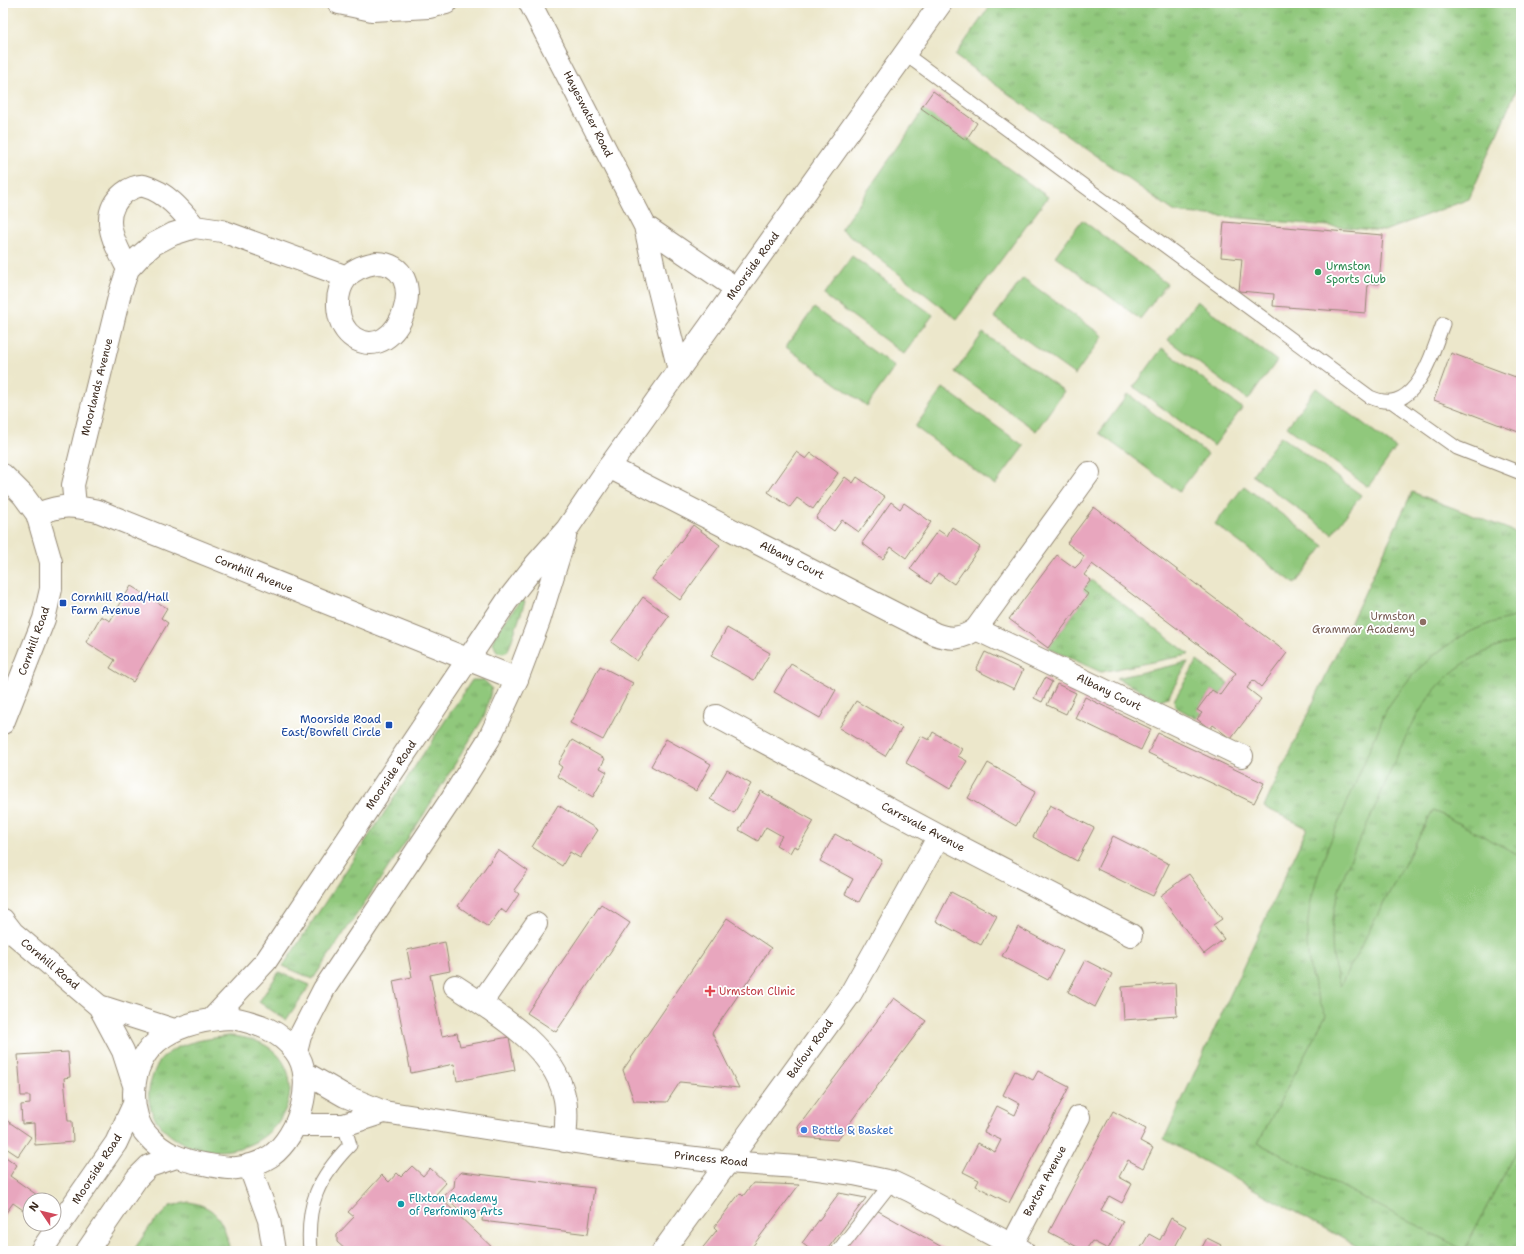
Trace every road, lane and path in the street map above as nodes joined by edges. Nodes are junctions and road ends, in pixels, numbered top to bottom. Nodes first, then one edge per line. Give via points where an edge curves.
1 (339, 3) edge
2 (446, 3) edge
3 (530, 3) edge
4 (941, 3) edge
5 (905, 54) junction
6 (645, 226) junction
7 (195, 227) junction
8 (128, 269) junction
9 (347, 277) dead end
10 (737, 289) junction
11 (1443, 324) dead end
12 (679, 370) junction
13 (1391, 402) junction
14 (609, 467) junction
15 (1089, 473) dead end
16 (1521, 473) edge
17 (3, 475) edge
18 (75, 506) junction
19 (37, 514) junction
20 (567, 529) junction
21 (976, 629) junction
22 (468, 660) junction
23 (517, 679) junction
24 (5, 715) edge
25 (716, 716) dead end
26 (1242, 756) dead end
27 (939, 836) junction
28 (3, 920) edge
29 (536, 924) dead end
30 (1131, 935) dead end
31 (455, 986) dead end
32 (481, 1003) junction
33 (99, 1006) junction
34 (212, 1019) junction
35 (174, 1030) junction
36 (296, 1052) junction
37 (305, 1073) junction
38 (134, 1095) junction
39 (384, 1112) junction
40 (1079, 1117) dead end
41 (296, 1125) junction
42 (344, 1125) junction
43 (565, 1141) junction
44 (176, 1157) junction
45 (728, 1162) junction
46 (249, 1165) junction
47 (892, 1182) junction
48 (1017, 1248) edge
49 (41, 1251) edge
50 (87, 1251) edge
51 (274, 1251) edge
52 (310, 1251) edge
53 (663, 1251) edge
54 (838, 1251) edge

1 - 2 street via 372,10 387,10
3 - 6 street, Hayeswater Road
4 - 5 street, Moorside Road
5 - 10 street, Moorside Road
5 - 13 lane via 1370,397 1380,402
6 - 10 street, Hayeswater Road
6 - 12 street, Hayeswater Road
7 - 8 street, Moorlands Avenue via 154,244
7 - 8 street via 180,209 160,193 142,185 128,190 117,199 109,214 111,232
7 - 9 street, Moorlands Avenue via 222,231
8 - 18 street, Moorlands Avenue via 73,485
10 - 12 street, Moorside Road
11 - 13 lane via 1419,383
12 - 14 street, Moorside Road
13 - 16 lane via 1457,448
14 - 20 street, Moorside Road
14 - 21 street, Albany Court via 935,634 945,638 956,638 966,636
15 - 21 street, Albany Court
17 - 19 street, Cornhill Road
18 - 19 street, Cornhill Avenue via 60,506
18 - 22 street, Cornhill Avenue via 98,512
19 - 24 street, Cornhill Road via 51,562 51,589 44,619
20 - 22 street, Moorside Road via 508,601
20 - 23 street, Moorside Road via 539,622
21 - 26 street, Albany Court
22 - 23 street, Cornhill Avenue
22 - 34 street, Moorside Road via 266,961
23 - 36 street, Moorside Road via 489,739 324,989 300,1036
25 - 27 street, Carrsvale Avenue
27 - 30 street, Carrsvale Avenue
27 - 45 street, Balfour Road via 851,993
28 - 33 street, Cornhill Road via 13,933
29 - 32 street
31 - 32 street
32 - 43 street via 531,1042 558,1078 567,1116
33 - 35 street, Cornhill Road
33 - 38 street, Cornhill Road via 123,1051
34 - 35 street, Moorside Road
34 - 36 street, Moorside Road via 232,1018 254,1022 275,1032
35 - 38 street, Moorside Road via 157,1040 146,1053
36 - 37 street
37 - 39 street, Princess Road via 345,1096
37 - 41 street via 304,1099
38 - 44 street, Cornhill Road via 143,1131 157,1146
38 - 49 street, Moorside Road via 116,1143
39 - 42 street, Princess Road
39 - 43 street, Princess Road
40 - 48 street, Barton Avenue
41 - 42 street, Princess Road
41 - 46 street via 272,1156
42 - 52 lane via 350,1145 322,1177 314,1197 310,1222
43 - 45 street, Princess Road
44 - 46 street via 215,1166 237,1168
44 - 50 street via 149,1166 137,1178
45 - 47 street, Princess Road via 811,1168 870,1176
45 - 53 street, Balfour Road
46 - 51 street via 270,1220
47 - 48 street, Princess Road
47 - 54 lane

